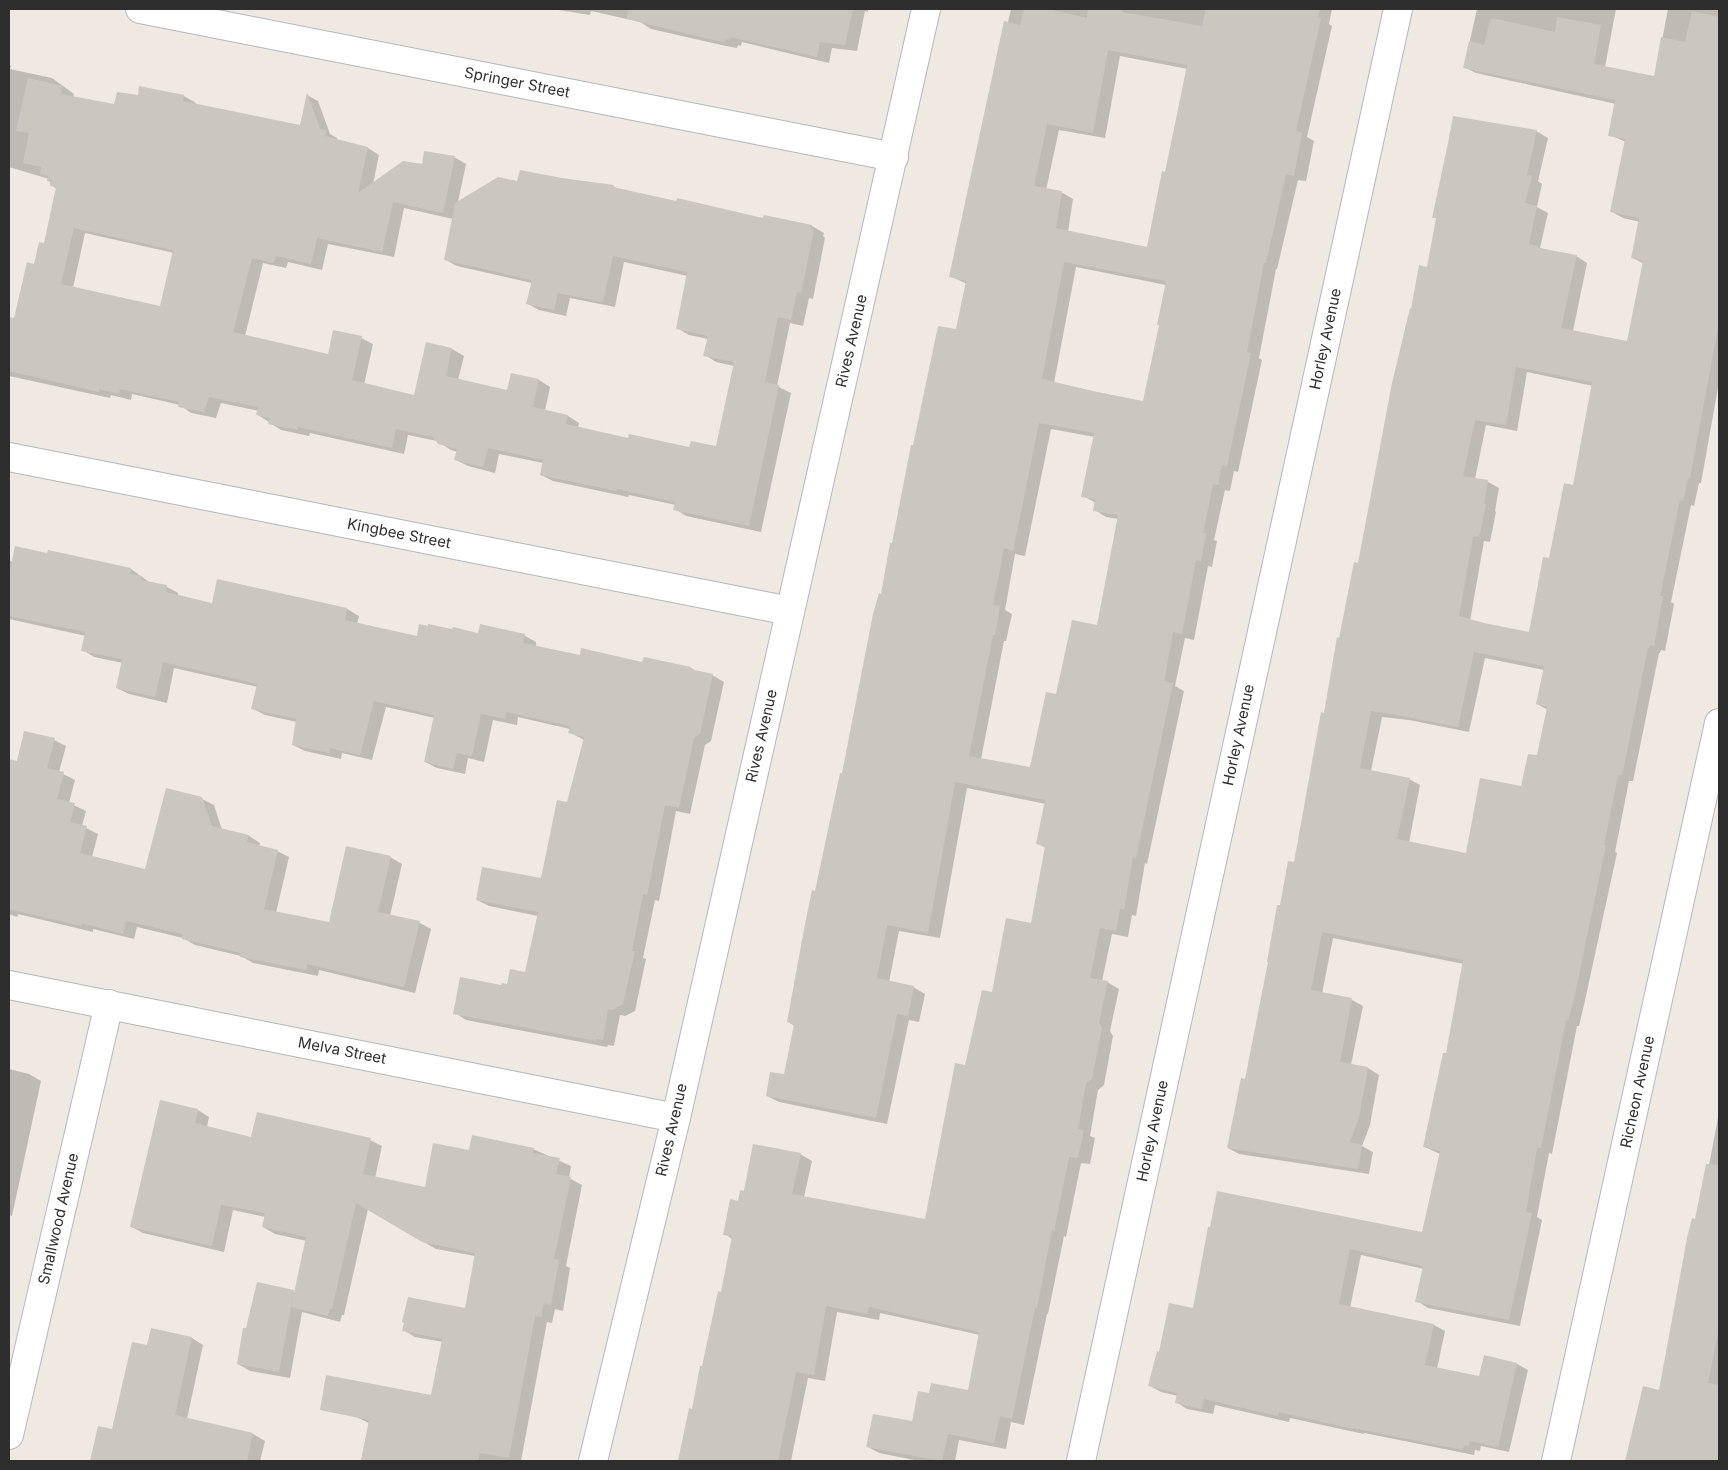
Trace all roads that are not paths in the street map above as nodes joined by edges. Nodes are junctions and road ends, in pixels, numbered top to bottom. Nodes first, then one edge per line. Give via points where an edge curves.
1 (140, 9) edge
2 (926, 9) edge
3 (1398, 9) edge
4 (894, 158) junction
5 (9, 457) edge
6 (790, 611) junction
7 (1719, 724) edge
8 (9, 984) edge
9 (109, 1004) junction
10 (676, 1118) junction
11 (9, 1435) edge
12 (594, 1461) edge
13 (1080, 1461) edge
14 (1556, 1461) edge

1 - 4 street, Springer Street
2 - 4 street, Rives Avenue
3 - 13 street, Horley Avenue
4 - 6 street, Rives Avenue
5 - 6 street, Kingbee Street
6 - 10 street, Rives Avenue
7 - 14 street, Richeon Avenue
8 - 9 street, Melva Street
9 - 10 street, Melva Street
9 - 11 street, Smallwood Avenue
10 - 12 street, Rives Avenue

